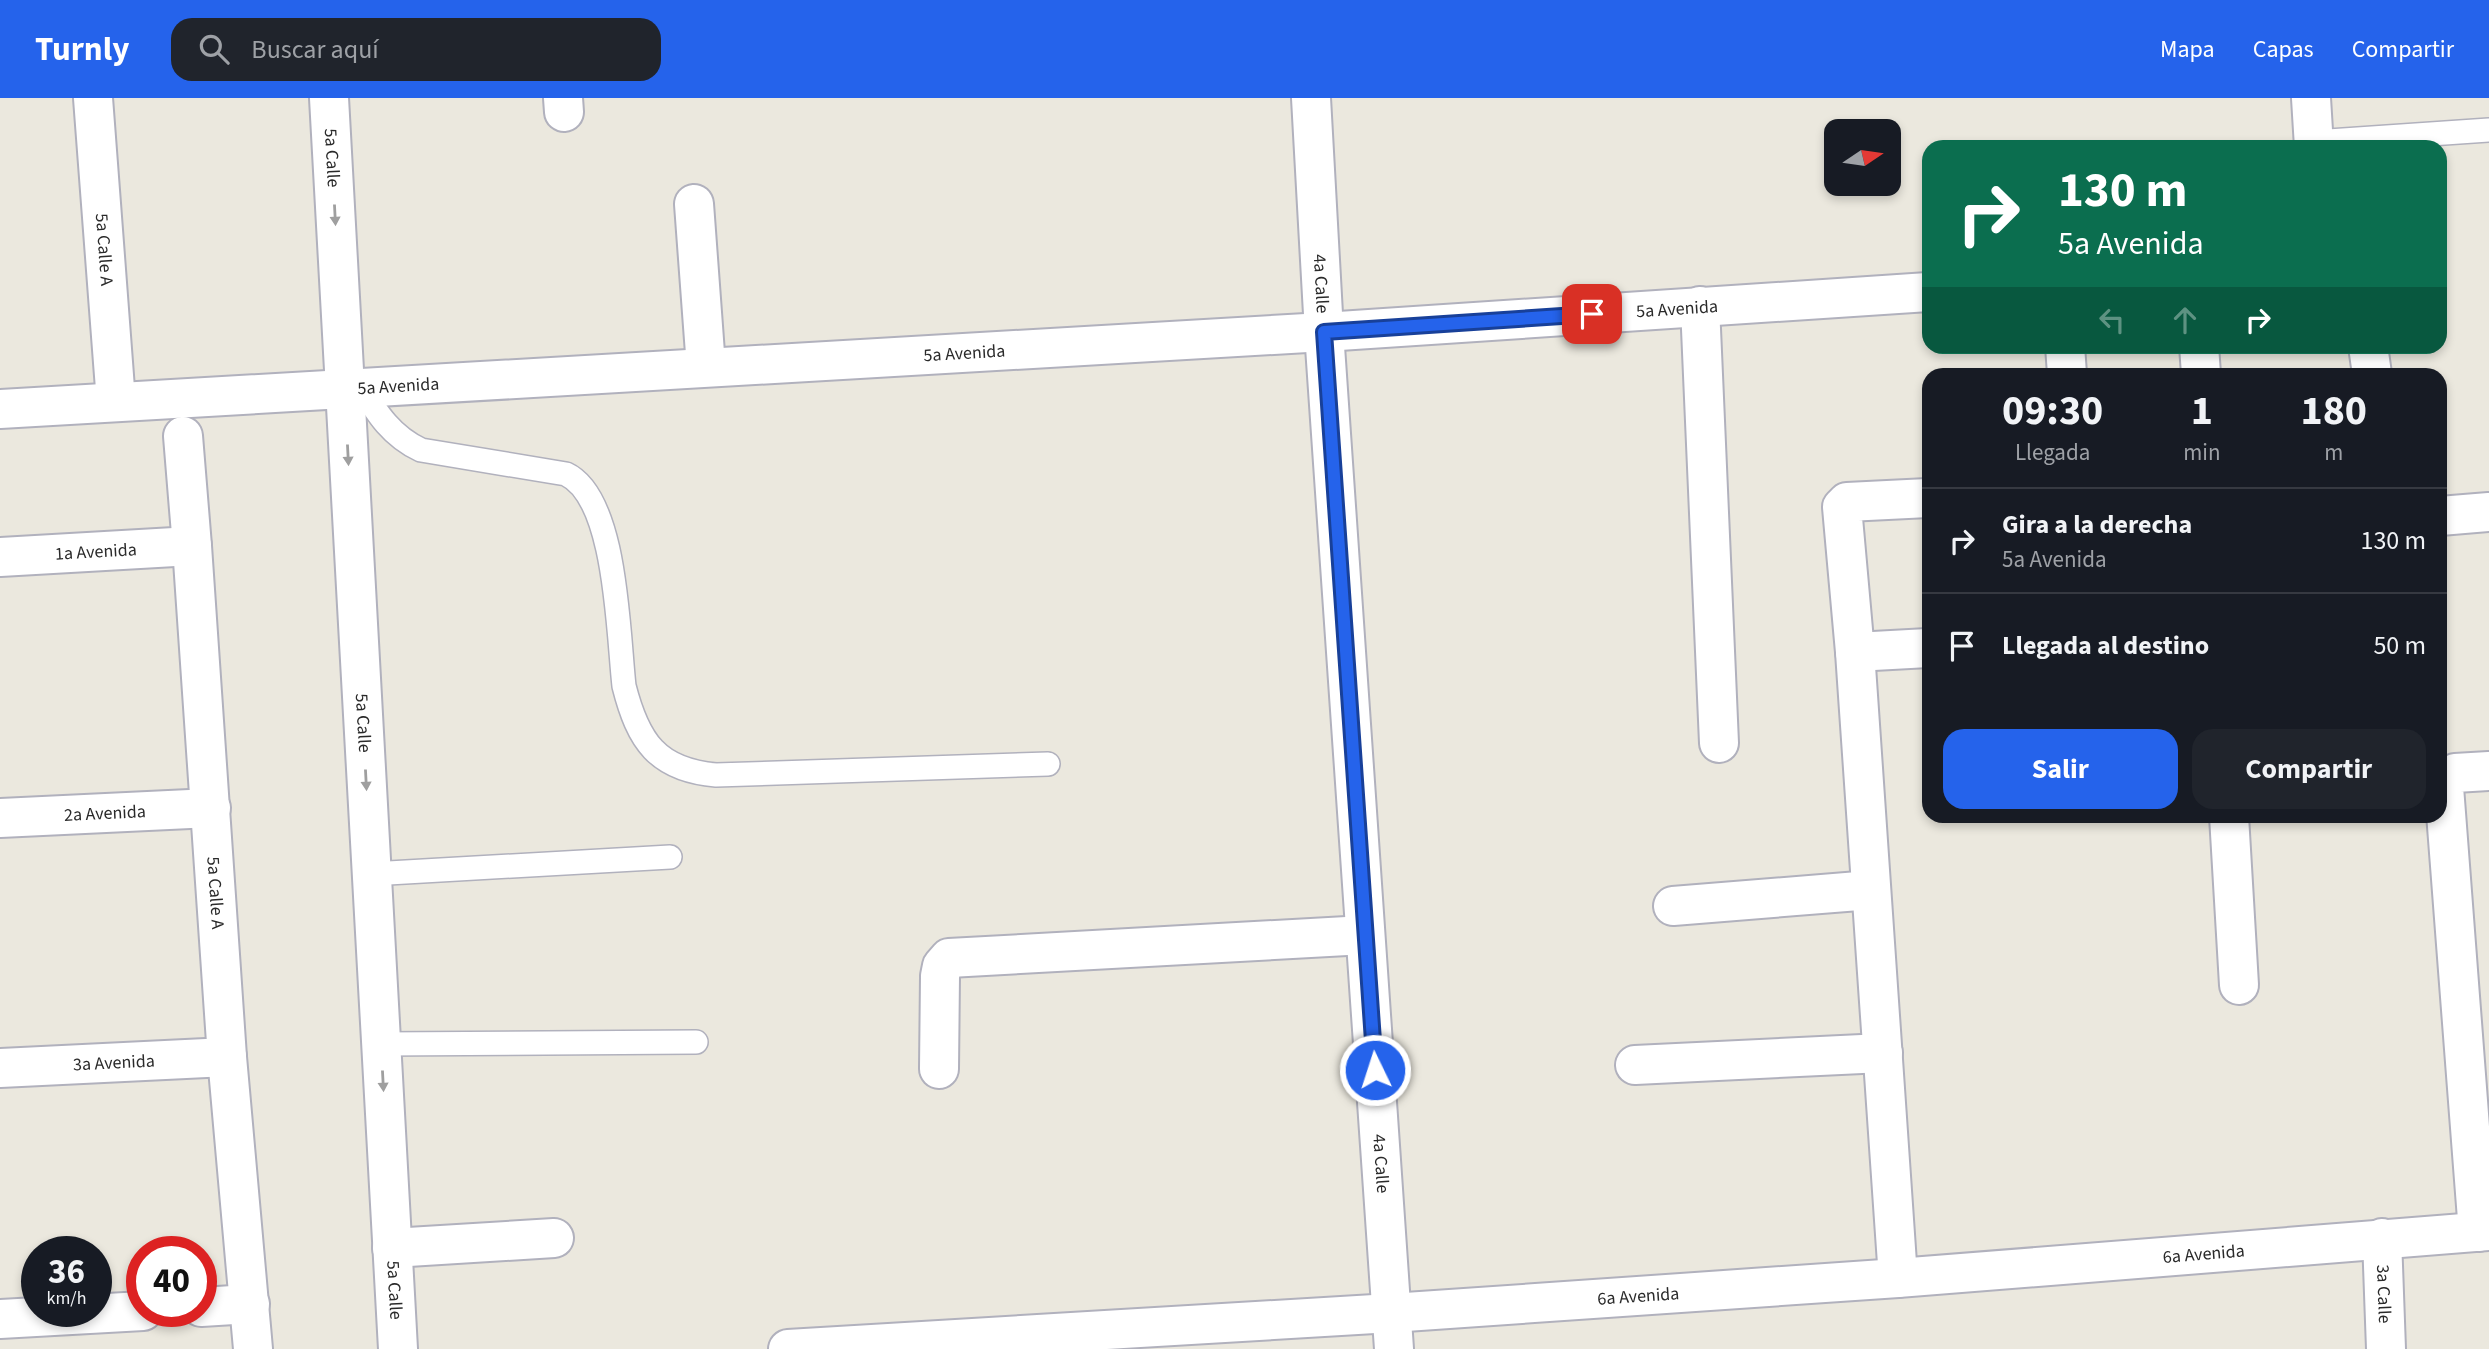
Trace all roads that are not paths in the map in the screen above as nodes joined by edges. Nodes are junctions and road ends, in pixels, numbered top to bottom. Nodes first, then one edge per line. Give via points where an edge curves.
1 (93, 98) edge
2 (329, 98) edge
3 (1311, 98) edge
4 (2311, 98) edge
5 (2489, 130) edge
6 (2314, 140) edge
7 (2372, 140) edge
8 (694, 204) dead end
9 (1922, 292) edge
10 (1700, 306) junction
11 (1324, 332) junction
12 (706, 367) junction
13 (352, 387) junction
14 (116, 402) junction
15 (0, 408) edge
16 (183, 436) dead end
17 (1922, 498) edge
18 (2489, 512) edge
19 (2447, 515) edge
20 (192, 546) junction
21 (0, 557) edge
22 (1922, 648) edge
23 (1855, 652) junction
24 (1718, 743) dead end
25 (1048, 764) dead end
26 (2489, 771) edge
27 (2447, 777) edge
28 (211, 808) junction
29 (0, 818) edge
30 (2447, 820) edge
31 (2229, 823) edge
32 (670, 858) dead end
33 (371, 874) junction
34 (1871, 890) junction
35 (1672, 906) dead end
36 (1365, 935) junction
37 (2239, 985) dead end
38 (696, 1042) dead end
39 (381, 1044) junction
40 (1883, 1053) junction
41 (227, 1057) junction
42 (1635, 1065) dead end
43 (0, 1068) edge
44 (939, 1069) dead end
45 (2484, 1231) edge
46 (554, 1238) dead end
47 (2382, 1238) junction
48 (392, 1248) junction
49 (1898, 1278) junction
50 (250, 1304) junction
51 (217, 1306) edge
52 (126, 1312) edge
53 (0, 1319) edge
54 (1393, 1331) edge
55 (993, 1343) edge
56 (873, 1347) edge
57 (253, 1349) edge
58 (398, 1349) edge
59 (788, 1349) edge
60 (2386, 1349) edge

1 - 14 street, 5a Calle A
2 -> 13 street, 5a Calle
3 - 11 street, 4a Calle
4 - 6 street
5 - 7 lane
8 - 12 street
9 - 10 street, 5a Avenida
10 - 11 street, 5a Avenida
10 - 24 street
11 - 12 street, 5a Avenida
11 - 36 street, 4a Calle
12 - 13 street, 5a Avenida
13 - 14 street, 5a Avenida
13 - 25 lane via 386,426 421,450 578,479 600,517 609,548 629,705 650,747 668,764 691,773 716,775
13 -> 33 street, 5a Calle
14 - 15 street, 5a Avenida
16 - 20 street, 5a Calle A
17 - 23 street via 1843,505
18 - 19 street
20 - 21 street, 1a Avenida
20 - 28 street, 5a Calle A
22 - 23 street
23 - 34 street
26 - 27 street
28 - 29 street, 2a Avenida
28 - 41 street, 5a Calle A
30 - 45 street
31 - 37 street
32 - 33 lane
33 - 39 street, 5a Calle
34 - 35 street
34 - 40 street
36 - 44 street via 949,958 940,976
36 - 54 street, 4a Calle
38 - 39 lane
39 -> 48 street, 5a Calle
40 - 42 street
40 - 49 street
41 - 43 street, 3a Avenida
41 - 50 street, 5a Calle A
45 - 47 street, 6a Avenida
46 - 48 street
47 - 49 street, 6a Avenida
47 - 60 street, 3a Calle
48 - 58 street, 5a Calle
49 - 54 street, 6a Avenida
50 - 51 street
50 - 57 street, 5a Calle A
52 - 53 street
54 - 55 street, 6a Avenida
55 - 56 street, 6a Avenida
56 - 59 street, 6a Avenida

